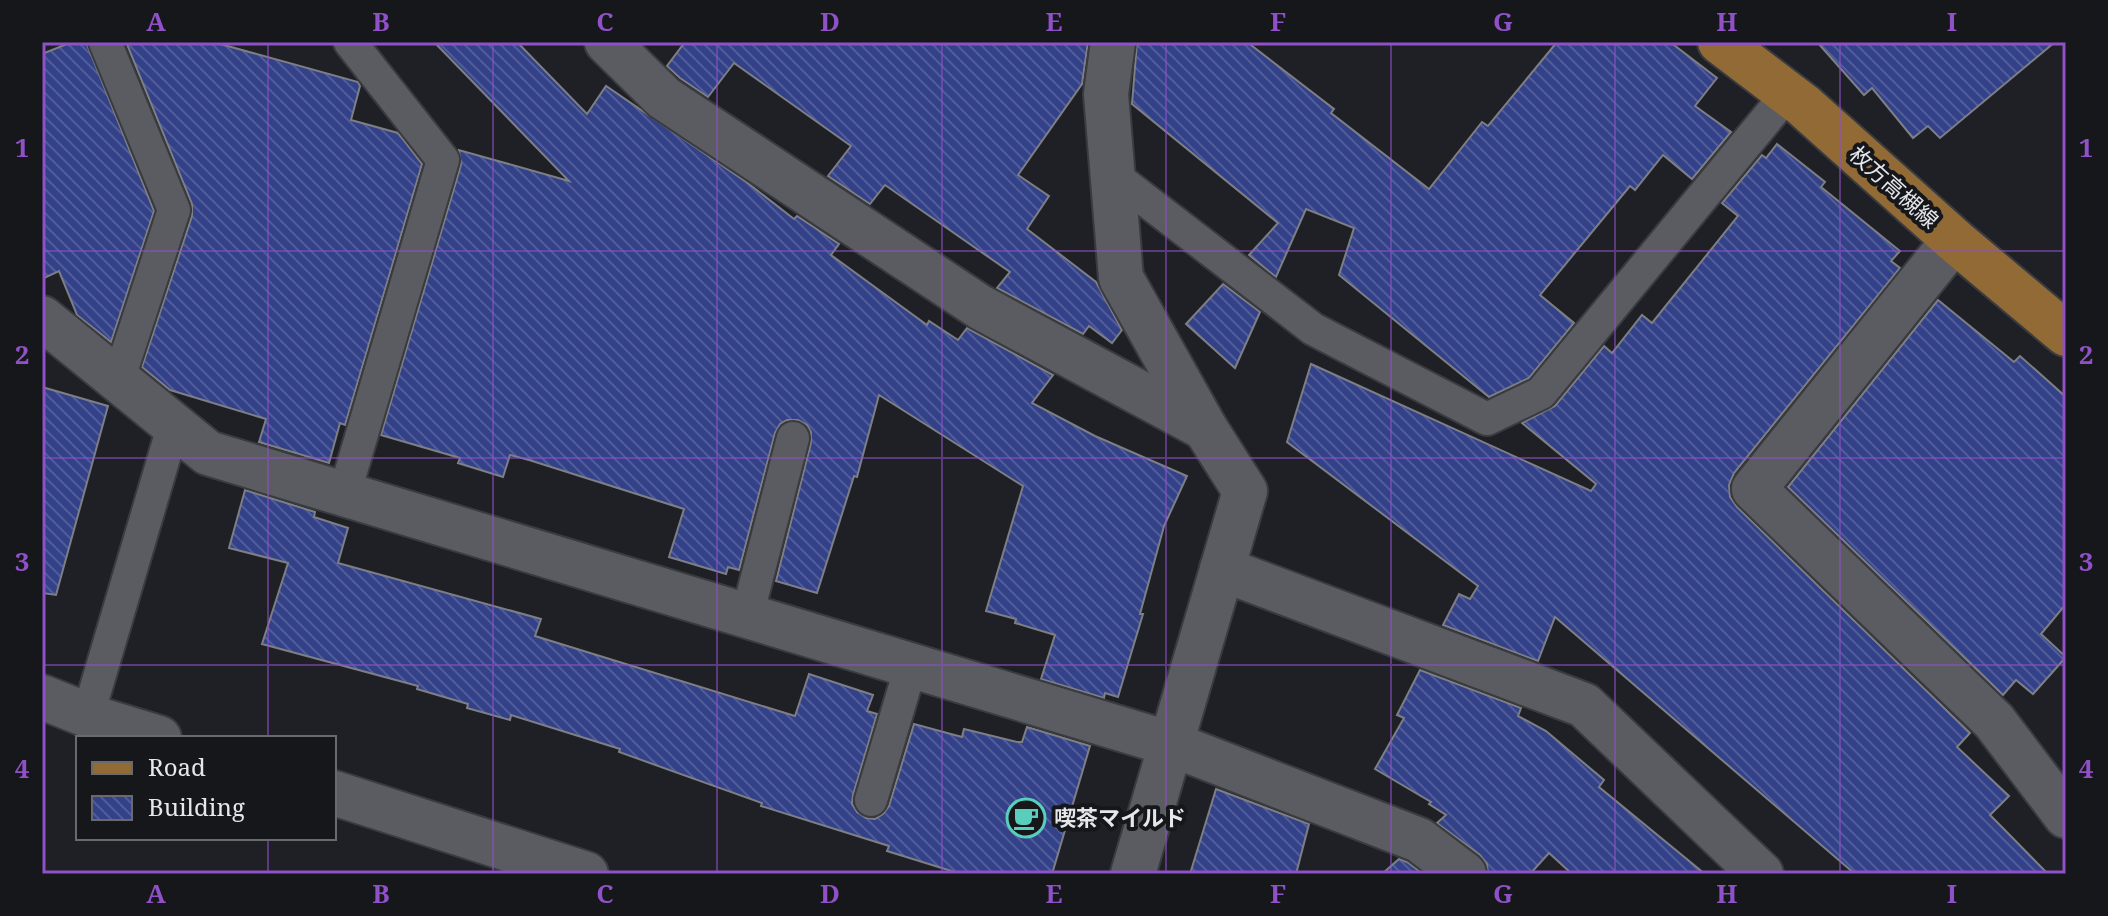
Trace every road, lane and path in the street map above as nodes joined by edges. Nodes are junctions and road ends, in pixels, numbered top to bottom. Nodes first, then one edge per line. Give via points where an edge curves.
1 (105, 42) edge
2 (350, 42) edge
3 (607, 42) edge
4 (1106, 46) edge
5 (1744, 48) edge
6 (1788, 93) junction
7 (1113, 175) junction
8 (1954, 240) junction
9 (42, 320) edge
10 (2066, 334) edge
11 (118, 381) junction
12 (173, 427) junction
13 (1205, 428) junction
14 (793, 438) dead end
15 (344, 495) junction
16 (1222, 569) junction
17 (747, 616) junction
18 (911, 666) junction
19 (42, 697) edge
20 (88, 715) junction
21 (153, 736) edge
22 (1171, 744) junction
23 (336, 794) edge
24 (871, 800) dead end
25 (2066, 816) edge
26 (586, 874) edge
27 (1133, 874) edge
28 (1464, 874) edge
29 (1761, 874) edge

1 - 11 lane via 174,210
2 - 15 lane via 443,160
3 - 13 street via 664,98 980,307
4 - 7 street
5 - 6 main road, 枚方高槻線
6 - 7 lane via 1541,393 1487,419 1313,329
6 - 8 main road, 枚方高槻線
7 - 13 street via 1121,278
8 - 10 main road, 枚方高槻線
8 - 25 street via 1754,489 1994,721
9 - 11 street
11 - 12 street
12 - 15 street via 208,453
12 - 20 lane
13 - 16 street via 1245,491
14 - 17 lane
15 - 17 street
16 - 22 street
16 - 29 street via 1584,705
17 - 18 street
18 - 22 street
18 - 24 lane
19 - 20 street
20 - 21 street
22 - 27 street
22 - 28 street via 1419,840
23 - 26 street

